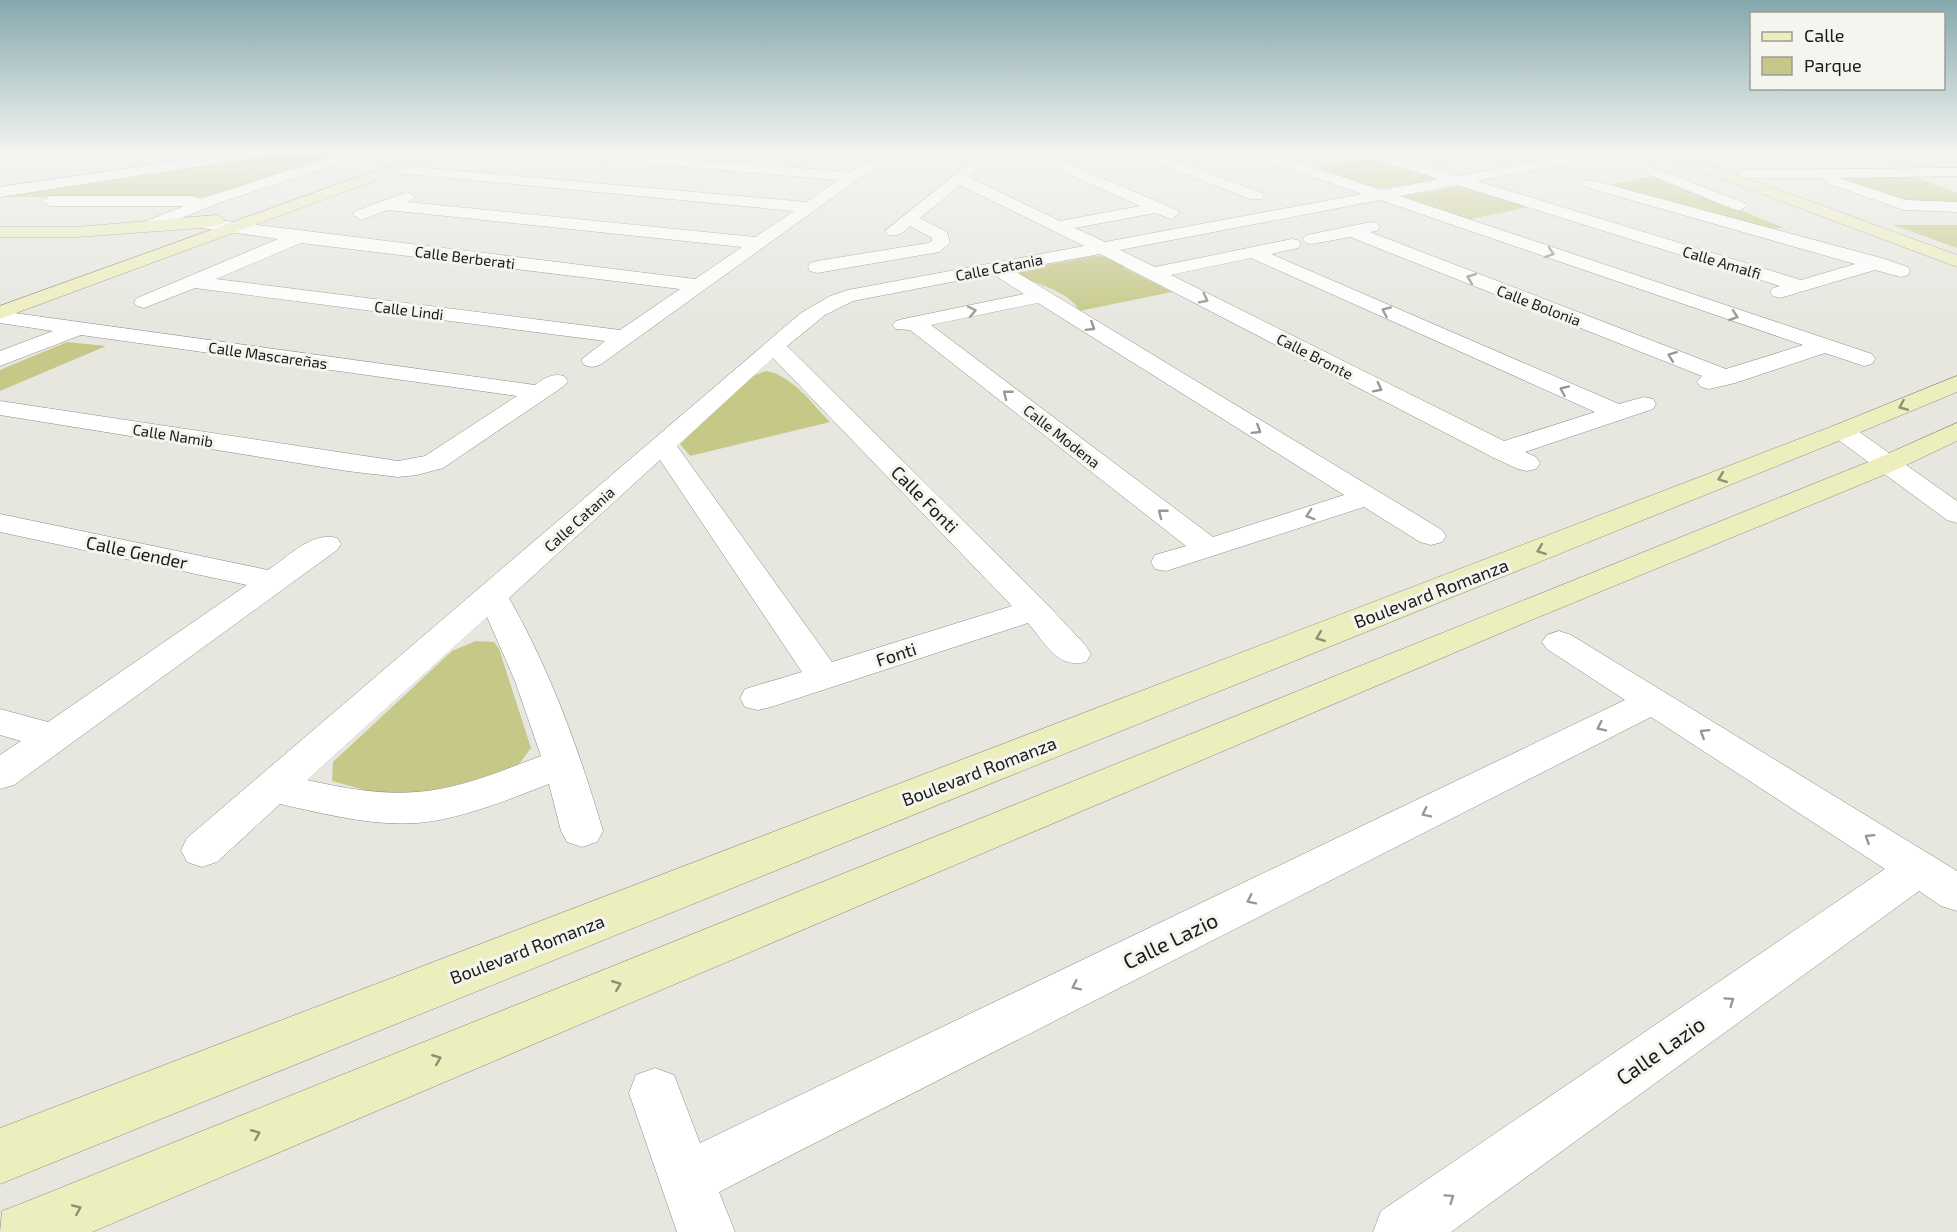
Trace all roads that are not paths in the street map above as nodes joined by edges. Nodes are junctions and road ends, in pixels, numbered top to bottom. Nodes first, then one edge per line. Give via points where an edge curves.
1 (190, 209) edge
2 (269, 209) edge
3 (283, 209) edge
4 (375, 209) edge
5 (431, 209) edge
6 (805, 209) edge
7 (920, 209) edge
8 (1024, 209) edge
9 (1161, 209) edge
10 (1305, 209) edge
11 (1422, 209) edge
12 (1552, 209) edge
13 (1677, 209) edge
14 (1747, 209) edge
15 (1818, 209) edge
16 (1845, 209) edge
17 (1435, 214) junction
18 (361, 215) dead end
19 (909, 219) junction
20 (201, 223) junction
21 (150, 226) junction
22 (1058, 226) junction
23 (234, 227) junction
24 (1350, 231) junction
25 (0, 232) edge
26 (77, 232) junction
27 (299, 237) junction
28 (1312, 239) dead end
29 (758, 243) junction
30 (1292, 244) dead end
31 (1103, 248) junction
32 (1957, 250) edge
33 (119, 251) junction
34 (165, 252) junction
35 (1252, 252) junction
36 (1840, 253) junction
37 (861, 260) junction
38 (1957, 261) edge
39 (1878, 263) junction
40 (817, 267) dead end
41 (996, 268) junction
42 (1902, 271) dead end
43 (1152, 273) junction
44 (90, 280) junction
45 (195, 282) junction
46 (696, 285) junction
47 (1801, 286) junction
48 (1780, 292) dead end
49 (1042, 297) junction
50 (144, 302) dead end
51 (0, 315) edge
52 (75, 329) junction
53 (623, 338) junction
54 (774, 346) junction
55 (1824, 346) junction
56 (0, 359) edge
57 (1863, 359) dead end
58 (592, 360) dead end
59 (1957, 383) edge
60 (546, 387) joint
61 (1644, 404) dead end
62 (0, 408) edge
63 (1618, 413) junction
64 (1842, 431) junction
65 (1957, 431) edge
66 (663, 445) junction
67 (1501, 451) junction
68 (1527, 463) dead end
69 (1887, 464) junction
70 (1365, 497) junction
71 (1957, 514) edge
72 (0, 523) edge
73 (1431, 536) dead end
74 (326, 544) dead end
75 (1208, 548) junction
76 (1166, 562) dead end
77 (274, 581) junction
78 (492, 596) junction
79 (1034, 610) junction
80 (1559, 642) dead end
81 (1074, 654) dead end
82 (824, 677) junction
83 (758, 698) dead end
84 (1653, 701) junction
85 (0, 722) edge
86 (54, 737) junction
87 (564, 763) junction
88 (0, 775) edge
89 (273, 788) junction
90 (582, 831) dead end
91 (202, 850) dead end
92 (1938, 881) edge
93 (655, 1093) dead end
94 (0, 1156) edge
95 (688, 1178) junction
96 (23, 1232) edge
97 (706, 1232) edge
98 (1402, 1232) edge

1 - 21 street
2 - 20 main road
3 - 23 main road
4 - 18 street
5 - 29 street
6 - 29 street
7 - 19 street
8 - 22 street, Calle Bronte
9 - 22 street via 1164,211
10 - 31 street, Calle Catania
11 - 17 street
12 - 47 street, Calle Amalfi
13 - 36 street
14 - 36 street via 1820,239
15 - 38 main road
16 - 32 main road
17 - 24 street
17 -> 55 street
19 - 37 street
19 - 37 street via 941,236 941,243 933,248
20 - 21 main road
20 - 23 street, Calle Berberati
20 - 33 main road via 147,237
21 - 26 main road
22 - 31 street, Calle Bronte
23 - 27 street, Calle Berberati
23 - 34 main road
24 - 28 street
55 -> 24 street, Calle Bolonia via 1718,380
25 - 26 main road
26 - 33 main road via 110,240
27 - 45 street
27 - 46 street, Calle Berberati
29 - 46 street
30 - 35 street
31 - 41 street, Calle Catania
31 - 43 street, Calle Bronte
33 - 34 main road
33 - 44 main road
34 - 44 main road
35 - 43 street
63 -> 35 street
36 - 39 street
37 - 40 street
39 - 42 street
39 - 47 street
41 - 49 street
41 - 54 street, Calle Catania via 830,302
43 -> 67 street, Calle Bronte
44 - 51 main road
45 - 50 street
45 - 53 street, Calle Lindi
46 - 53 street
47 - 48 street
49 -> 70 street
75 -> 49 street, Calle Modena via 904,325
51 - 52 street, Calle Mascareñas
52 - 56 street
52 - 60 street, Calle Mascareñas
53 - 58 street
54 - 66 street, Calle Catania
54 - 79 street, Calle Fonti
55 - 57 street
59 -> 64 main road, Boulevard Romanza
60 - 62 street, Calle Namib via 447,455 417,467 398,469
61 - 63 street
63 - 67 street
64 - 69 street
64 -> 94 main road, Boulevard Romanza
65 - 69 main road
66 - 78 street, Calle Catania
66 - 82 street
67 - 68 street, Calle Bronte
69 - 71 street
96 -> 69 main road
70 - 73 street
70 -> 75 street
72 - 77 street, Calle Gender
74 - 77 street
75 - 76 street
77 - 86 street
78 - 87 street via 517,644
78 - 89 street, Calle Catania
79 - 81 street, Calle Fonti
79 - 82 street, Fonti
80 - 84 street, Calle Lazio
82 - 83 street, Fonti
92 -> 84 street, Calle Lazio
84 -> 95 street, Calle Lazio
85 - 86 street
86 - 88 street
87 - 89 street via 454,801 402,809 346,803
87 - 90 street
89 - 91 street, Calle Catania
98 -> 92 street, Calle Lazio
93 - 95 street
95 - 97 street

